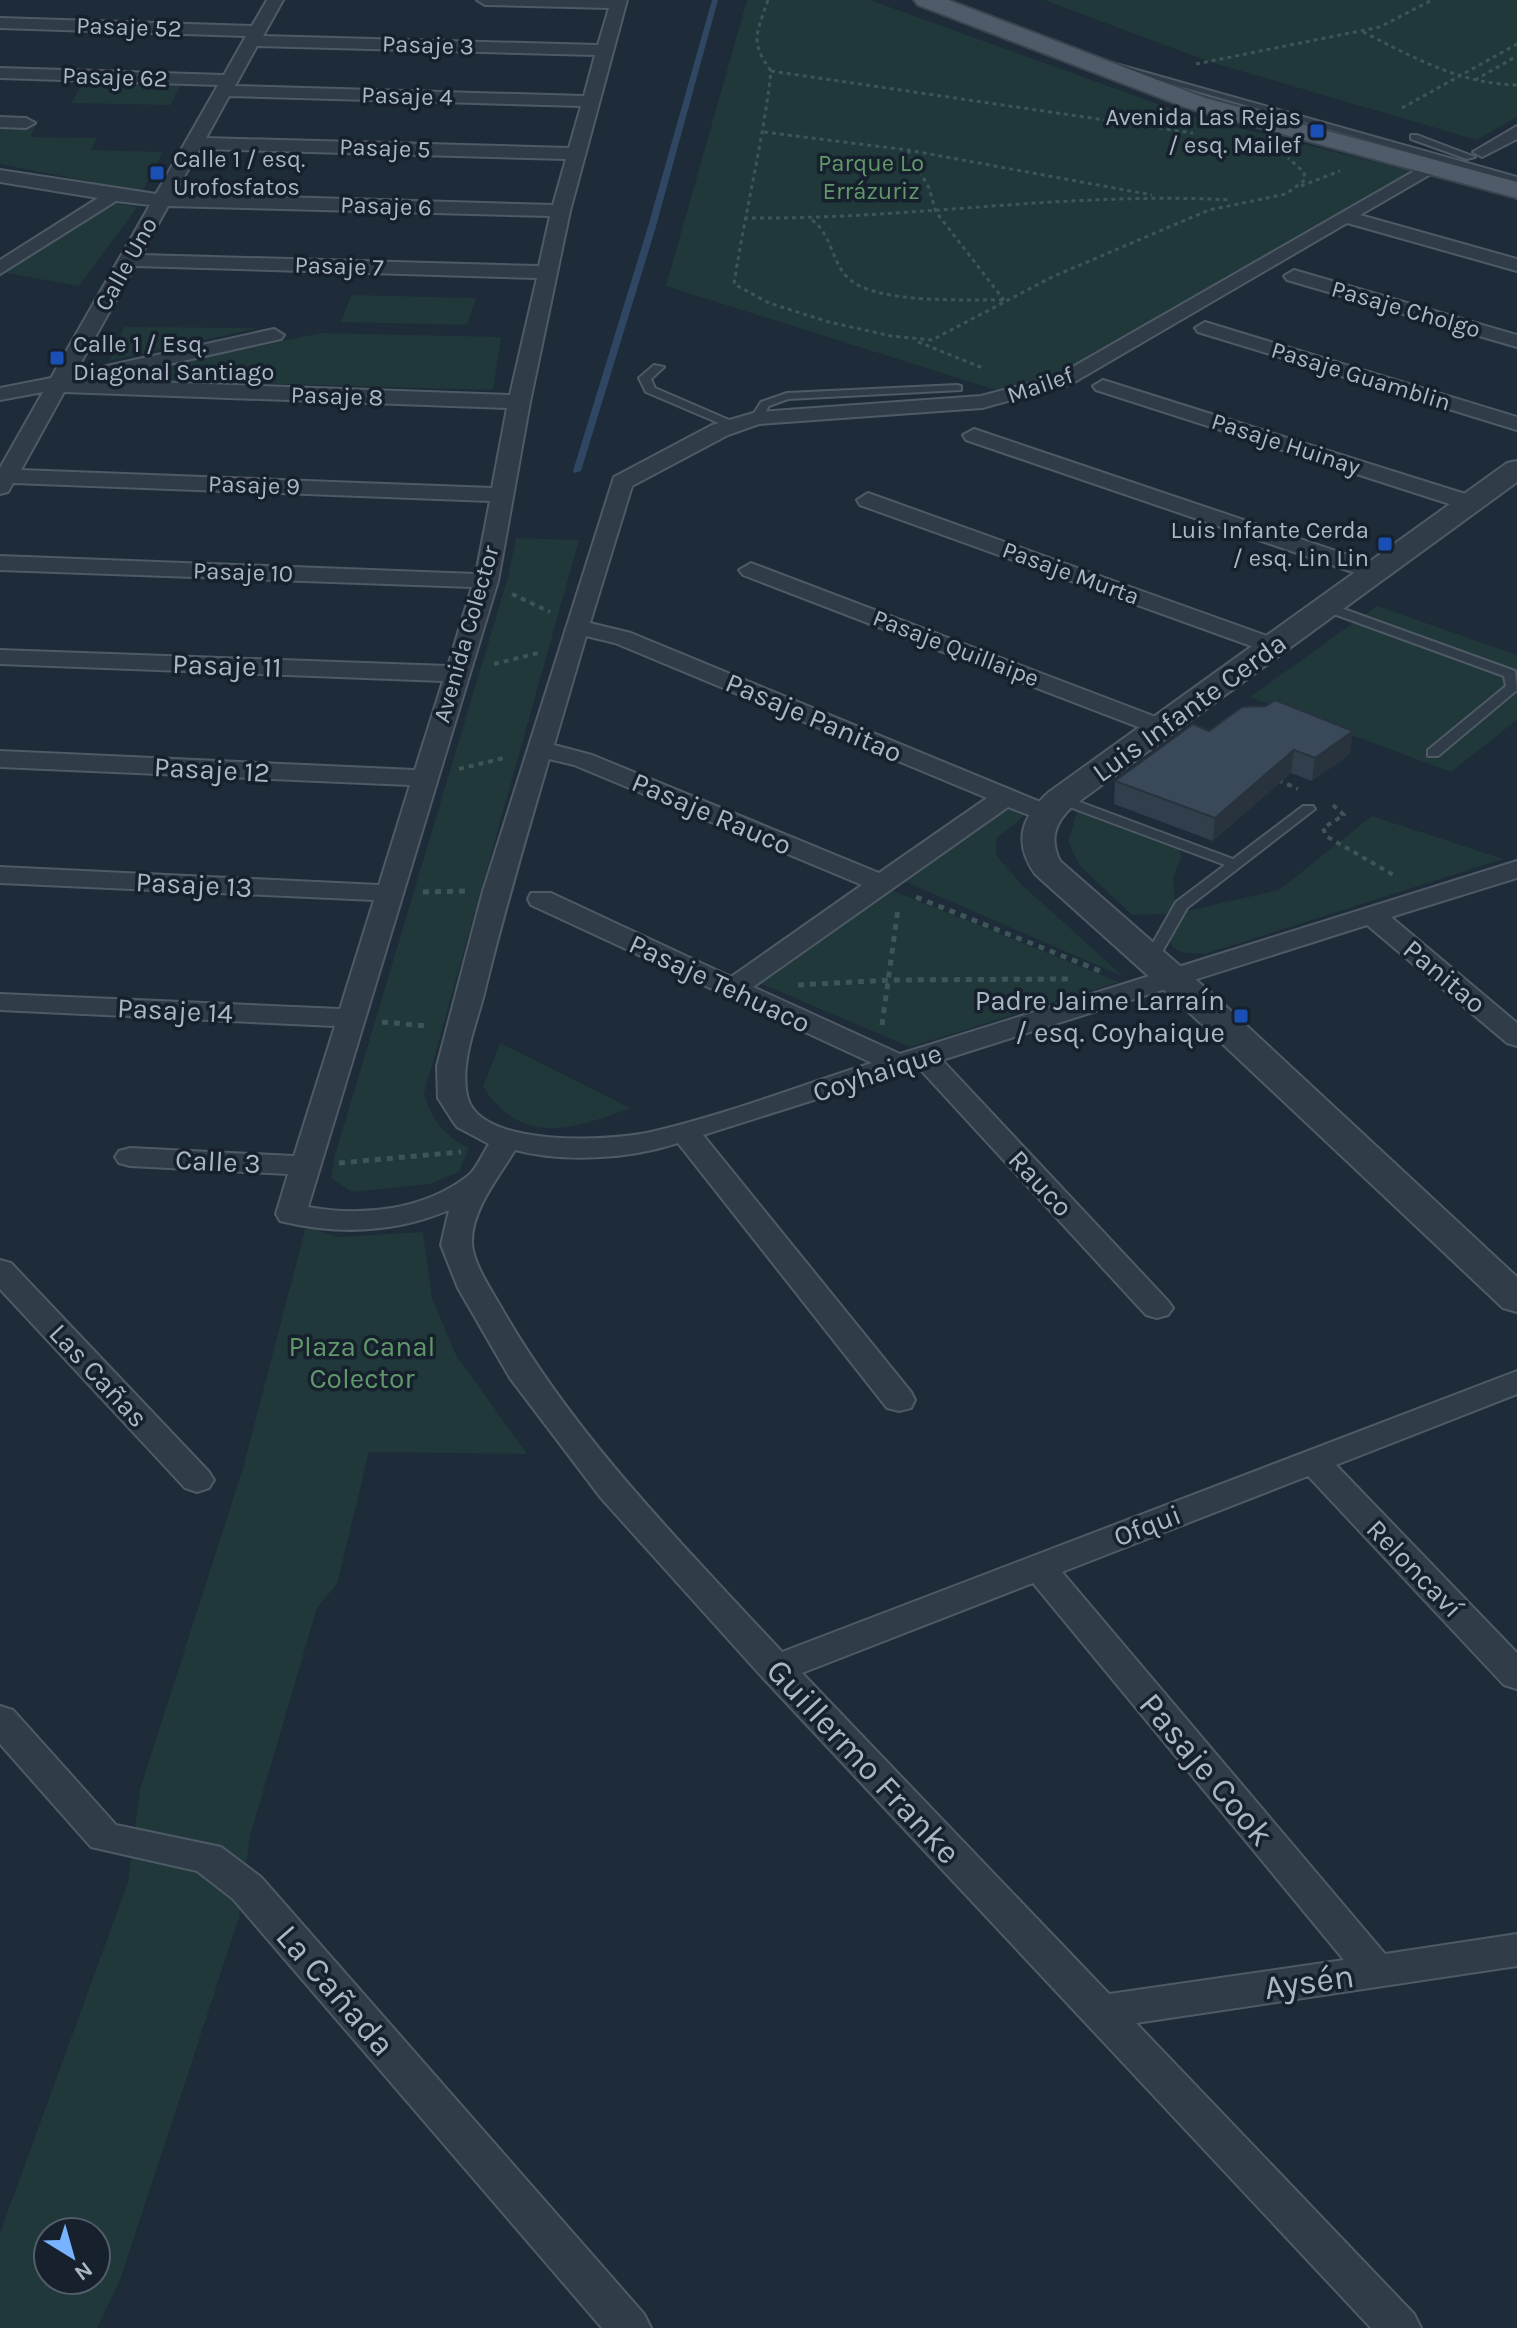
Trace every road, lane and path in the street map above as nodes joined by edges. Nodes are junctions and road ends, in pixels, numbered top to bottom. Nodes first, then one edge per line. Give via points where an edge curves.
1 (275, 0) edge
2 (485, 0) edge
3 (768, 0) edge
4 (926, 0) edge
5 (984, 0) edge
6 (1432, 0) edge
7 (618, 2) edge
8 (0, 23) edge
9 (1362, 32) junction
10 (255, 36) junction
11 (1517, 44) edge
12 (1056, 48) junction
13 (604, 50) junction
14 (1517, 56) edge
15 (1196, 64) dead end
16 (771, 71) junction
17 (0, 73) edge
18 (1459, 76) junction
19 (1474, 80) junction
20 (1517, 85) edge
21 (227, 86) junction
22 (591, 101) junction
23 (1402, 108) dead end
24 (0, 122) edge
25 (26, 123) dead end
26 (1517, 131) edge
27 (764, 132) junction
28 (1205, 135) dead end
29 (1414, 137) junction
30 (195, 143) junction
31 (908, 150) junction
32 (1482, 152) junction
33 (576, 154) junction
34 (1283, 155) dead end
35 (1517, 162) edge
36 (1430, 167) junction
37 (1347, 170) dead end
38 (1517, 173) edge
39 (0, 176) edge
40 (1517, 180) edge
41 (1300, 186) junction
42 (1517, 190) edge
43 (1161, 196) junction
44 (108, 200) dead end
45 (162, 200) junction
46 (1236, 200) junction
47 (561, 211) junction
48 (936, 212) junction
49 (1345, 217) junction
50 (744, 218) junction
51 (811, 220) junction
52 (9, 254) edge
53 (128, 260) junction
54 (1517, 265) edge
55 (0, 268) edge
56 (549, 272) junction
57 (1294, 276) dead end
58 (1005, 300) junction
59 (1205, 328) dead end
60 (274, 335) dead end
61 (1517, 341) edge
62 (918, 342) junction
63 (658, 367) dead end
64 (983, 368) dead end
65 (58, 385) junction
66 (1103, 386) dead end
67 (957, 388) dead end
68 (0, 394) edge
69 (519, 402) junction
70 (757, 418) junction
71 (1517, 424) edge
72 (732, 425) junction
73 (974, 435) dead end
74 (1517, 469) edge
75 (3, 481) edge
76 (502, 495) junction
77 (868, 500) dead end
78 (1470, 503) junction
79 (0, 563) edge
80 (751, 570) dead end
81 (1375, 572) junction
82 (486, 581) junction
83 (1327, 607) junction
84 (577, 636) junction
85 (1273, 646) junction
86 (0, 657) edge
87 (455, 674) junction
88 (1160, 727) junction
89 (540, 749) junction
90 (1433, 753) dead end
91 (0, 759) edge
92 (423, 778) junction
93 (1005, 797) junction
94 (1054, 806) junction
95 (1308, 809) dead end
96 (1234, 864) junction
97 (1517, 869) edge
98 (0, 875) edge
99 (891, 887) junction
100 (388, 893) junction
101 (541, 899) dead end
102 (1372, 915) junction
103 (1162, 969) junction
104 (1105, 973) dead end
105 (1074, 979) dead end
106 (891, 980) junction
107 (796, 985) dead end
108 (732, 989) junction
109 (0, 1002) edge
110 (350, 1018) junction
111 (460, 1030) junction
112 (1517, 1037) edge
113 (900, 1059) junction
114 (685, 1133) junction
115 (498, 1155) junction
116 (130, 1157) dead end
117 (305, 1166) junction
118 (0, 1270) edge
119 (1517, 1299) edge
120 (1157, 1308) dead end
121 (1517, 1382) edge
122 (899, 1400) dead end
123 (1313, 1461) junction
124 (197, 1480) dead end
125 (1039, 1567) junction
126 (776, 1669) junction
127 (1517, 1676) edge
128 (0, 1720) edge
129 (1511, 1957) edge
130 (1376, 1971) junction
131 (1101, 2012) junction
132 (629, 2328) edge
133 (1399, 2328) edge

1 - 10 street, Calle Uno
2 - 7 street
3 - 16 path via 755,38 757,52
4 - 12 main road
5 - 29 main road via 1186,72
6 - 9 path
7 - 13 street, Avenida Colector
8 - 10 street, Pasaje 52 via 73,19
9 - 15 path
9 - 18 path
10 - 13 street, Pasaje 3
10 - 21 street, Calle Uno
11 - 18 path
12 - 36 main road via 1230,113
12 - 40 lane
13 - 22 street, Avenida Colector
14 - 19 path
16 - 27 path
16 - 28 path
17 - 21 street, Pasaje 62
18 - 19 path
18 - 23 path
19 - 20 path
21 - 22 street, Pasaje 4
21 - 30 street, Calle Uno
22 - 33 street, Avenida Colector
24 - 25 street
26 - 32 street
27 - 31 path
27 - 50 path
29 - 32 main road
29 - 38 lane
30 - 33 street, Pasaje 5
30 - 45 street, Calle Uno
31 - 43 path
31 - 48 path
32 - 35 main road
33 - 47 street, Avenida Colector
34 - 41 path via 1304,172
36 - 42 main road
36 - 49 street, Mailef
37 - 41 path
39 - 45 street, Pasaje 6
41 - 46 path via 1276,198
43 - 46 path
43 - 48 path
44 - 52 street
45 - 47 street, Pasaje 6
45 - 53 street, Calle Uno
46 - 58 path
47 - 56 street, Avenida Colector
48 - 51 path
48 - 58 path
49 - 54 street
49 - 70 street, Mailef via 1046,387 982,402
50 - 51 path
50 - 62 path via 734,284 739,291
51 - 58 path via 824,231 848,279 859,286 914,297
52 - 55 street
53 - 56 street, Pasaje 7
53 - 65 street, Calle Uno
56 - 69 street, Avenida Colector
57 - 61 street, Pasaje Cholgo
58 - 62 path via 946,334
59 - 71 street, Pasaje Guamblin
60 - 65 street
62 - 64 path
63 - 72 lane via 645,378 650,390
65 - 68 street
65 - 69 street, Pasaje 8
65 - 75 street, Calle Uno
66 - 78 street, Pasaje Huinay
67 - 70 lane via 787,396 765,404
69 - 76 street, Avenida Colector
70 - 72 street, Mailef
72 - 84 street, Mailef via 622,482
73 - 81 street
74 - 78 street, Luis Infante Cerda
75 - 76 street, Pasaje 9
76 - 82 street, Avenida Colector
77 - 85 street, Pasaje Murta
78 - 81 street, Luis Infante Cerda
79 - 82 street, Pasaje 10
80 - 88 street, Pasaje Quillaipe
81 - 83 street, Luis Infante Cerda
82 - 84 path
82 - 87 street, Avenida Colector
83 - 85 street, Luis Infante Cerda
83 - 90 lane via 1510,674 1513,687
84 - 87 path
84 - 89 street
84 - 93 street, Pasaje Panitao via 623,638
85 - 88 street, Luis Infante Cerda
86 - 87 street, Pasaje 11
87 - 92 street, Avenida Colector
88 - 94 street, Luis Infante Cerda
89 - 92 path
89 - 99 street, Pasaje Rauco via 583,760
89 - 111 street
91 - 92 street, Pasaje 12
92 - 100 street, Avenida Colector
93 - 94 street, Pasaje Panitao
93 - 99 street
94 - 96 lane
94 - 103 street via 1035,837 1040,857
95 - 96 lane
96 - 103 lane via 1181,905
97 - 102 street, Coyhaique
98 - 100 street, Pasaje 13
99 - 104 path
99 - 106 path
99 - 108 street
100 - 110 street, Avenida Colector
101 - 108 street, Pasaje Tehuaco
102 - 103 street, Coyhaique
102 - 112 street, Panitao
103 - 113 street, Coyhaique
103 - 119 street
105 - 106 path
106 - 107 path
106 - 113 path
108 - 113 street, Pasaje Tehuaco
109 - 110 street, Pasaje 14
110 - 111 path
110 - 117 street, Avenida Colector
111 - 115 street via 448,1080 450,1094
113 - 114 street, Coyhaique
113 - 120 street, Rauco
114 - 115 street, Coyhaique via 632,1145 532,1146
114 - 122 street
115 - 117 path
115 - 117 street, Avenida Colector via 429,1210 365,1223 291,1214
115 - 126 street, Guillermo Franke via 460,1218 456,1245 474,1288 521,1370 613,1490
116 - 117 street, Calle 3
118 - 124 street, Las Cañas
121 - 123 street, Ofqui
123 - 125 street, Ofqui
123 - 127 street, Reloncaví
125 - 126 street, Ofqui
125 - 130 street, Pasaje Cook
126 - 131 street, Guillermo Franke
128 - 132 street, La Cañada via 104,1837 208,1858 247,1888
129 - 130 street, Aysén
130 - 131 street, Aysén
131 - 133 street, Guillermo Franke

